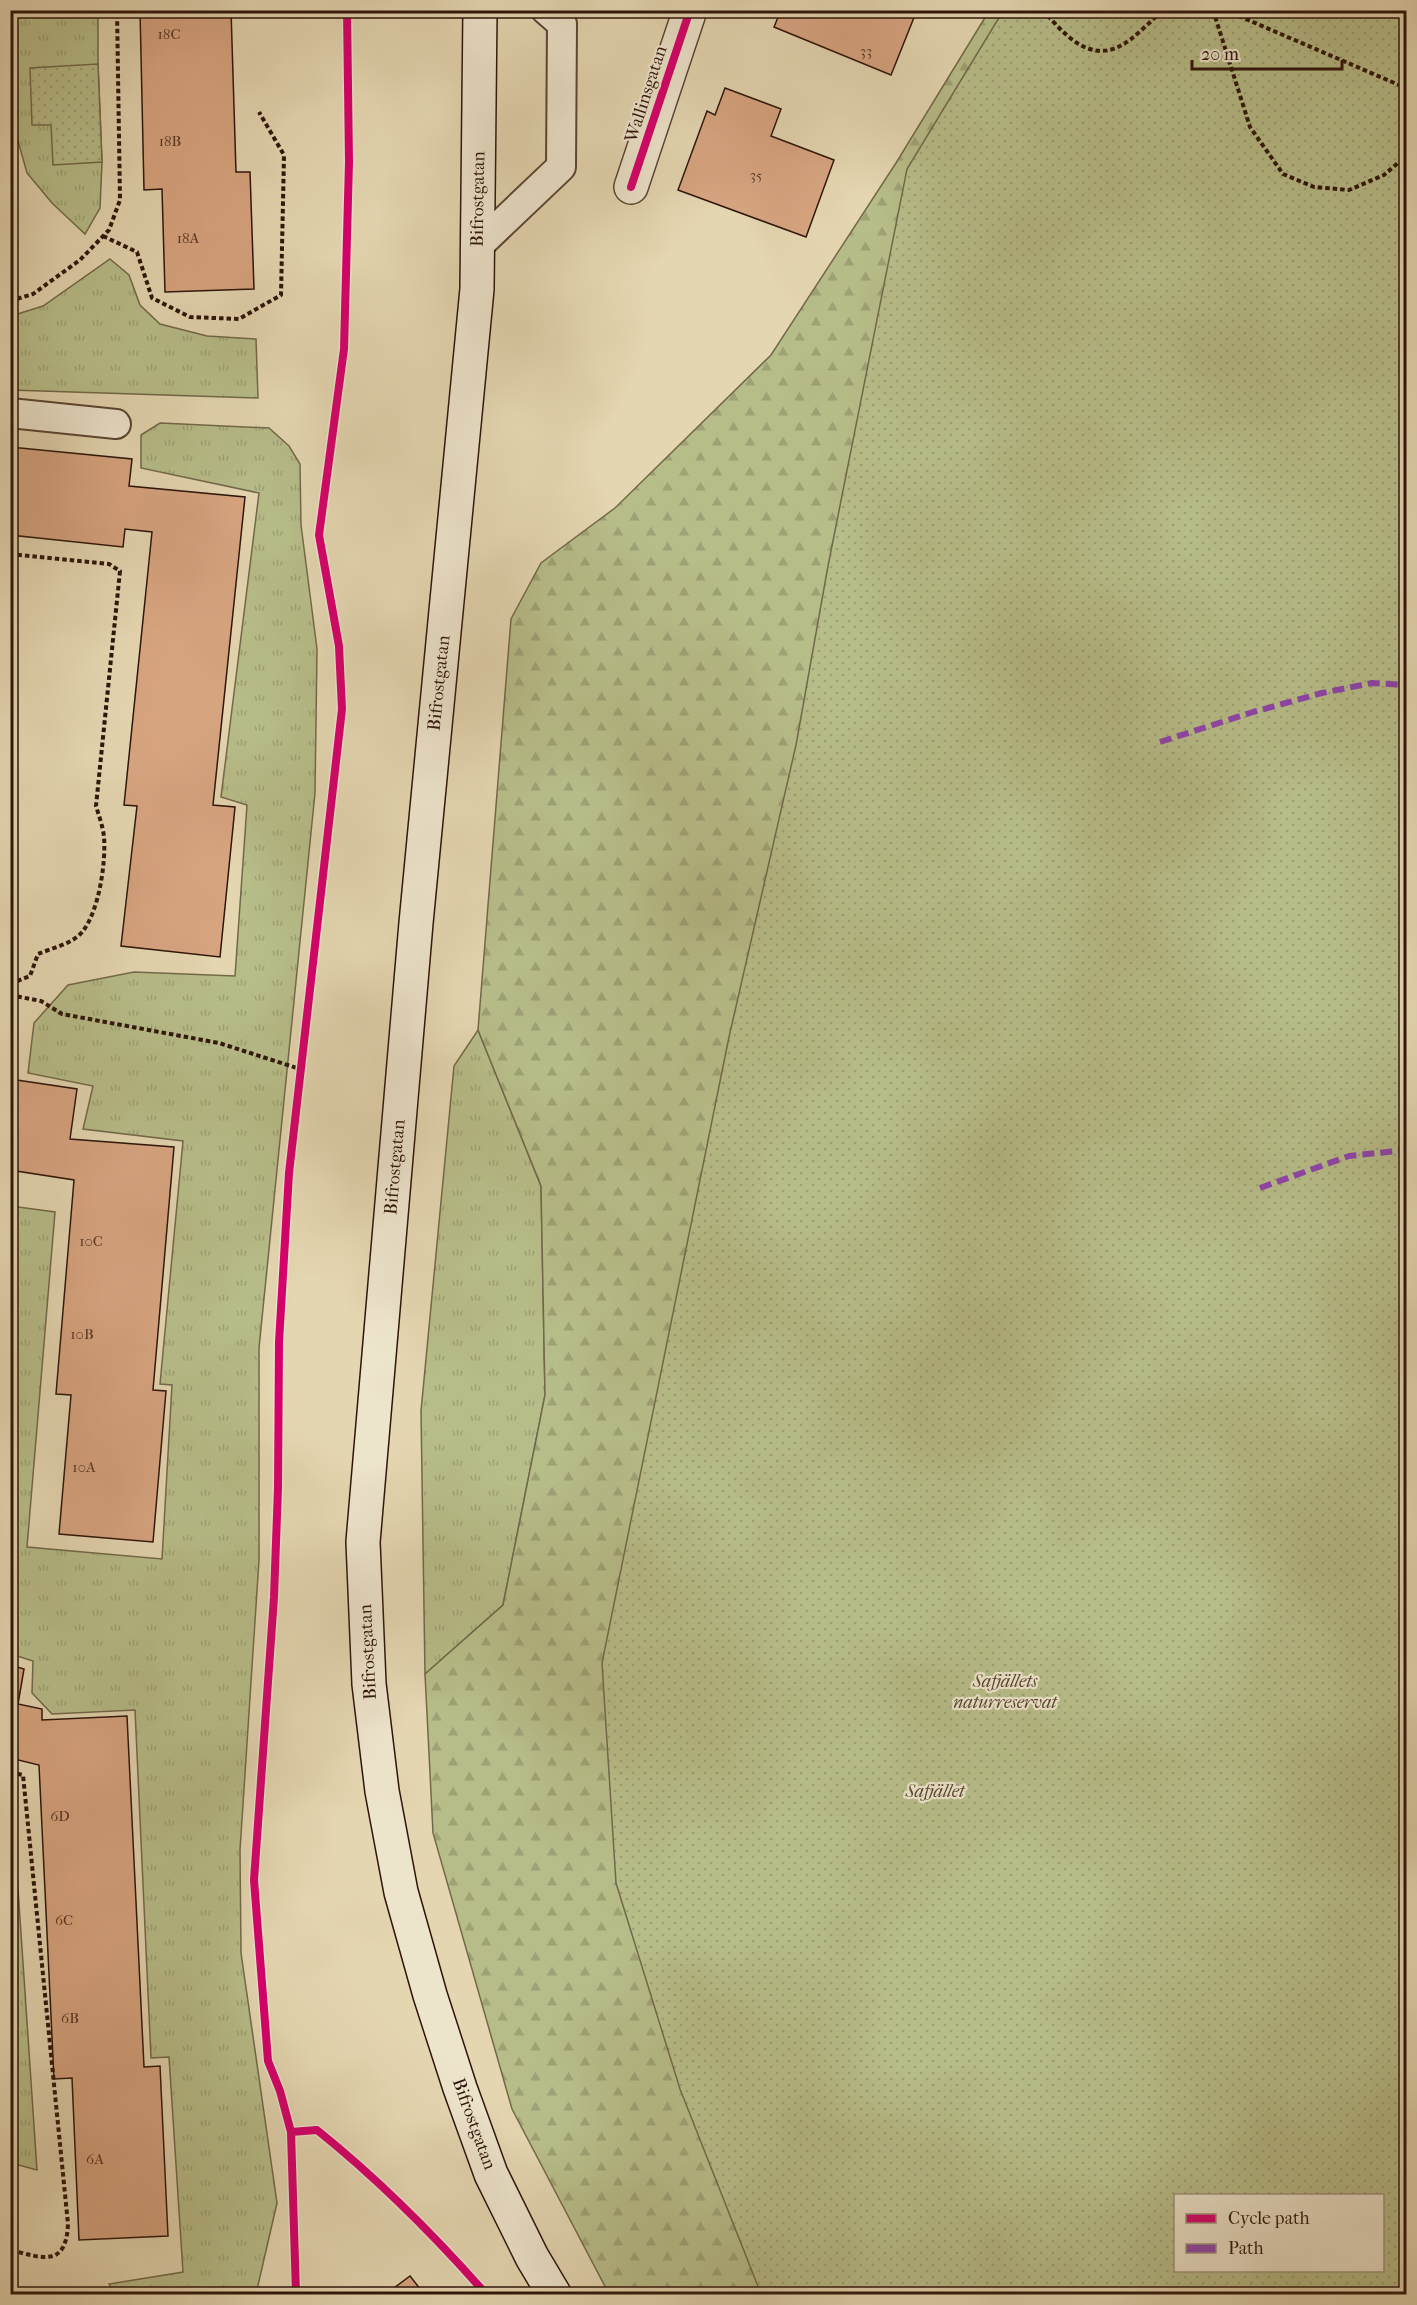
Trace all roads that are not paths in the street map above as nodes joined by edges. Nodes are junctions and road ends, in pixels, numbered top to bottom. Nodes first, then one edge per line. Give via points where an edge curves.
1 (480, 10) edge
2 (546, 10) edge
3 (690, 10) edge
4 (631, 187) dead end
5 (478, 246) junction
6 (10, 413) edge
7 (116, 424) dead end
8 (554, 2295) edge

1 - 5 main road, Bifrostgatan
2 - 5 lane via 562,24 561,167
3 - 4 main road, Wallinsgatan
5 - 8 main road, Bifrostgatan via 363,1542 369,1684 382,1791 401,1892 429,1995 487,2163
6 - 7 lane

